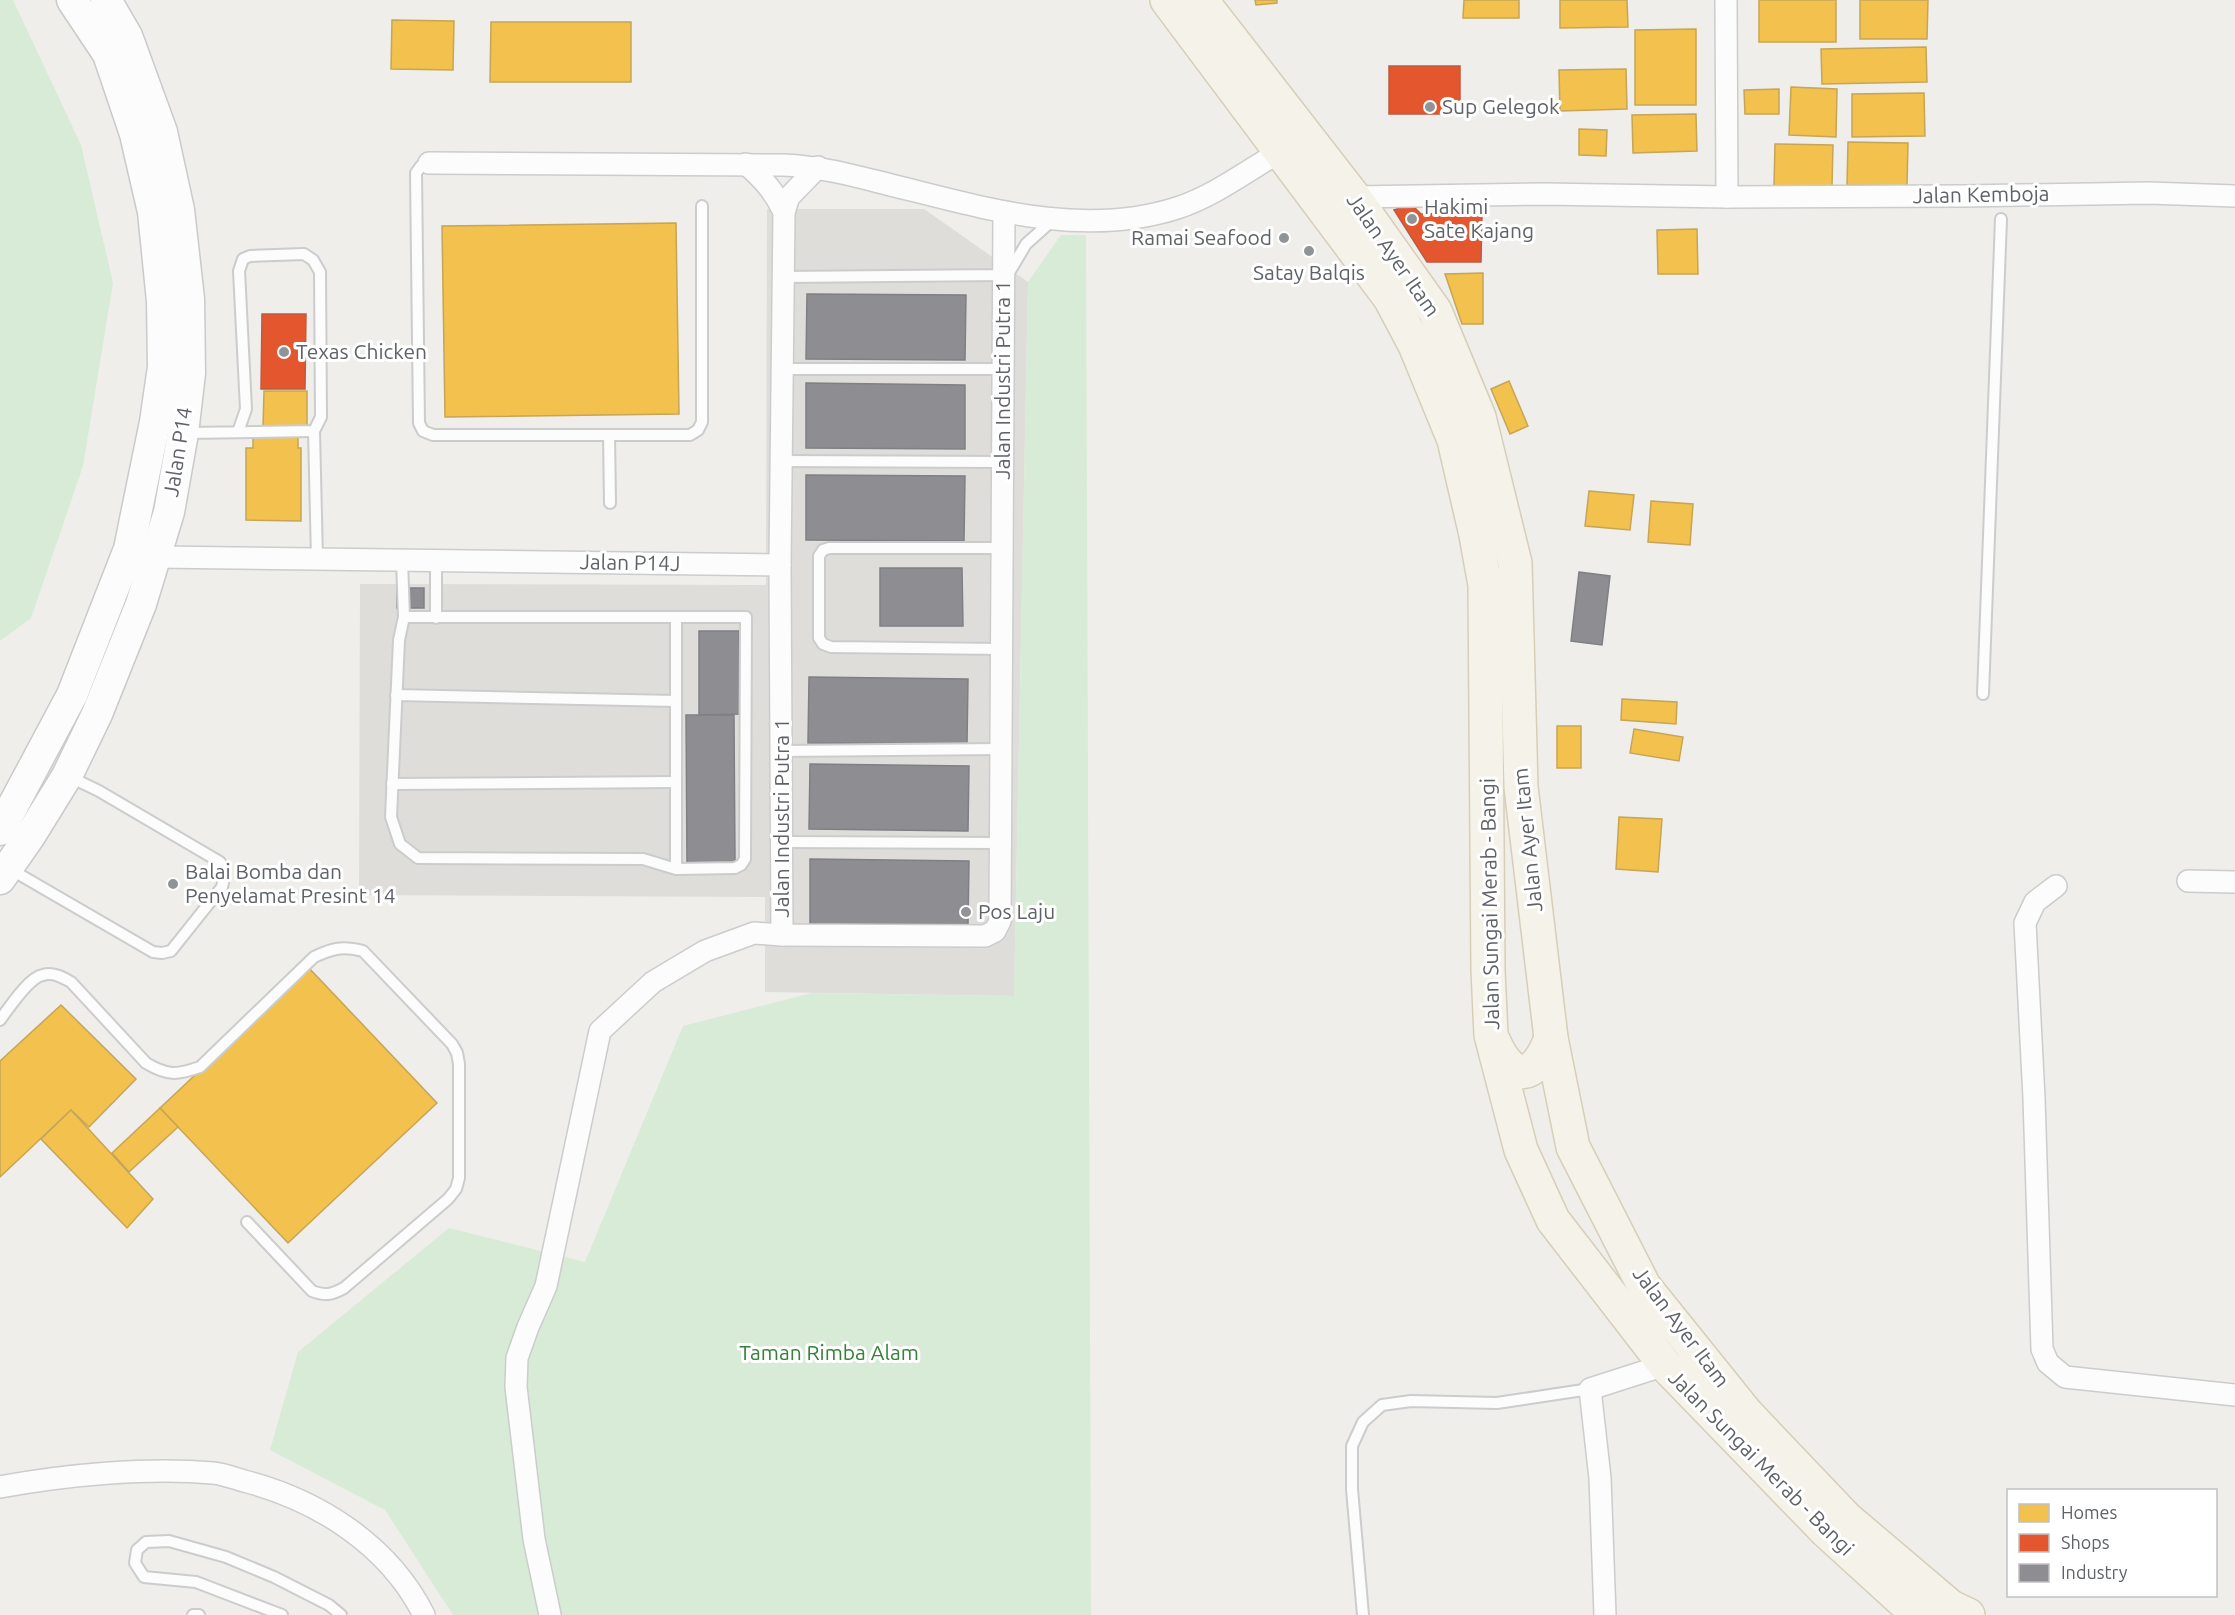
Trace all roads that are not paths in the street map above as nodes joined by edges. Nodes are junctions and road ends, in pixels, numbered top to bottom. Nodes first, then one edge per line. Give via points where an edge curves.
1 (72, 0) edge
2 (106, 0) edge
3 (1167, 0) edge
4 (1201, 0) edge
5 (1726, 0) edge
6 (1281, 152) junction
7 (429, 163) joint
8 (746, 164) junction
9 (818, 167) junction
10 (2235, 196) edge
11 (1727, 197) junction
12 (1341, 206) junction
13 (702, 207) dead end
14 (784, 213) junction
15 (1004, 213) junction
16 (1054, 219) junction
17 (2001, 219) dead end
18 (1004, 275) junction
19 (784, 277) junction
20 (783, 369) junction
21 (1003, 369) junction
22 (315, 431) junction
23 (237, 432) junction
24 (183, 433) junction
25 (609, 435) junction
26 (782, 461) junction
27 (1002, 462) junction
28 (610, 502) dead end
29 (1002, 548) junction
30 (142, 553) junction
31 (317, 559) junction
32 (402, 560) junction
33 (436, 560) junction
34 (780, 565) junction
35 (404, 617) junction
36 (676, 617) junction
37 (436, 618) junction
38 (1001, 649) junction
39 (1983, 694) dead end
40 (396, 696) junction
41 (676, 701) junction
42 (1000, 749) junction
43 (782, 751) junction
44 (67, 776) junction
45 (676, 782) junction
46 (392, 784) junction
47 (0, 830) edge
48 (782, 842) junction
49 (1000, 843) junction
50 (676, 868) junction
51 (4, 874) edge
52 (2188, 881) dead end
53 (2235, 882) edge
54 (2056, 886) dead end
55 (782, 935) junction
56 (0, 1020) edge
57 (1491, 1035) junction
58 (1551, 1038) junction
59 (1573, 1147) junction
60 (1521, 1150) junction
61 (247, 1222) dead end
62 (1665, 1365) junction
63 (1590, 1389) junction
64 (2235, 1395) edge
65 (0, 1486) edge
66 (193, 1615) edge
67 (199, 1615) edge
68 (282, 1615) edge
69 (341, 1615) edge
70 (424, 1615) edge
71 (550, 1615) edge
72 (1363, 1615) edge
73 (1605, 1615) edge
74 (1923, 1615) edge
75 (1968, 1615) edge

1 - 30 main road, Jalan P14 via 108,54 135,134 153,213 162,301 163,368
2 - 24 main road, Jalan P14 via 127,36 162,132 179,210 189,299 190,352
3 - 6 main road, Jalan Ayer Itam
4 - 12 main road, Jalan Ayer Itam
5 - 11 street
6 - 12 main road, Jalan Ayer Itam
6 - 16 street via 1210,193 1177,207 1132,218
7 - 8 street
7 - 25 lane via 416,173 419,423 423,431 433,435
8 - 9 street
8 - 14 street via 776,194
9 - 14 street via 789,197
9 - 15 street
10 - 11 street, Jalan Kemboja via 2149,193
11 - 12 street, Jalan Kemboja via 1544,194
12 - 57 main road, Jalan Sungai Merab - Bangi via 1415,345 1454,440 1476,535 1485,585
12 - 58 main road, Jalan Ayer Itam via 1435,310 1479,417 1515,563 1521,787
13 - 25 lane via 702,422 690,435
14 - 19 street
15 - 16 street
15 - 18 street, Jalan Industri Putra 1
16 - 18 lane via 1026,244
17 - 39 lane
18 - 19 lane
18 - 21 street, Jalan Industri Putra 1
19 - 20 street
20 - 21 lane
20 - 26 street
21 - 27 street, Jalan Industri Putra 1
22 - 23 lane
22 - 23 lane via 321,417 320,272 304,254 250,255 243,259 239,271 246,409
22 - 31 lane
23 - 24 lane
24 - 30 main road, Jalan P14 via 169,512
25 - 28 lane
26 - 27 lane
26 - 34 street
27 - 29 street, Jalan Industri Putra 1
29 - 38 street, Jalan Industri Putra 1
29 - 38 lane via 829,548 819,556 819,638 823,644
30 - 31 street, Jalan P14J
30 - 44 main road, Jalan P14 via 141,604
30 - 47 main road, Jalan P14
31 - 32 street, Jalan P14J
32 - 33 street, Jalan P14J
32 - 35 lane
33 - 34 street, Jalan P14J
33 - 37 lane
34 - 43 street, Jalan Industri Putra 1
35 - 37 lane
35 - 40 lane
36 - 37 lane
36 - 41 lane
36 - 50 lane via 746,617 745,859 735,868
38 - 42 street, Jalan Industri Putra 1
40 - 41 lane
40 - 46 lane
41 - 45 lane
42 - 43 lane
42 - 49 street, Jalan Industri Putra 1
43 - 48 street, Jalan Industri Putra 1
44 - 51 main road, Jalan P14
44 - 51 lane via 220,862 225,874 222,887 171,951 162,953 153,952
45 - 46 lane
45 - 50 lane
46 - 50 lane via 391,817 400,844 418,858 643,859
48 - 49 lane
48 - 55 street, Jalan Industri Putra 1
49 - 55 street, Jalan Industri Putra 1 via 1000,921 995,931 984,936
52 - 53 street
54 - 64 street via 2035,902 2025,923 2042,1349 2048,1363 2065,1377
55 - 71 street via 754,933 705,951 653,982 600,1031 546,1286 517,1358 516,1387 534,1539
56 - 61 lane via 34,979 43,974 56,975 70,982 146,1063 162,1073 180,1073 200,1067 314,957 348,947 363,951 457,1053 456,1189 344,1288 323,1296 312,1291
57 - 58 main road via 1507,1066 1525,1072 1541,1061
57 - 60 main road, Jalan Sungai Merab - Bangi
58 - 59 main road, Jalan Ayer Itam
59 - 60 main road via 1560,1122 1543,1115 1522,1123
59 - 75 main road, Jalan Ayer Itam via 1644,1286 1747,1414 1846,1518 1951,1607
60 - 62 main road, Jalan Sungai Merab - Bangi via 1553,1220
62 - 63 street
62 - 74 main road, Jalan Sungai Merab - Bangi via 1826,1531
63 - 72 lane via 1497,1403 1411,1401 1382,1405 1363,1422 1352,1446 1352,1489
63 - 73 street via 1600,1478
65 - 70 street via 160,1471 215,1473 257,1484 335,1519 372,1546 400,1578
66 - 67 lane
68 - 69 lane via 196,1582 144,1577 135,1563 137,1550 146,1542 169,1541 226,1557 274,1577

